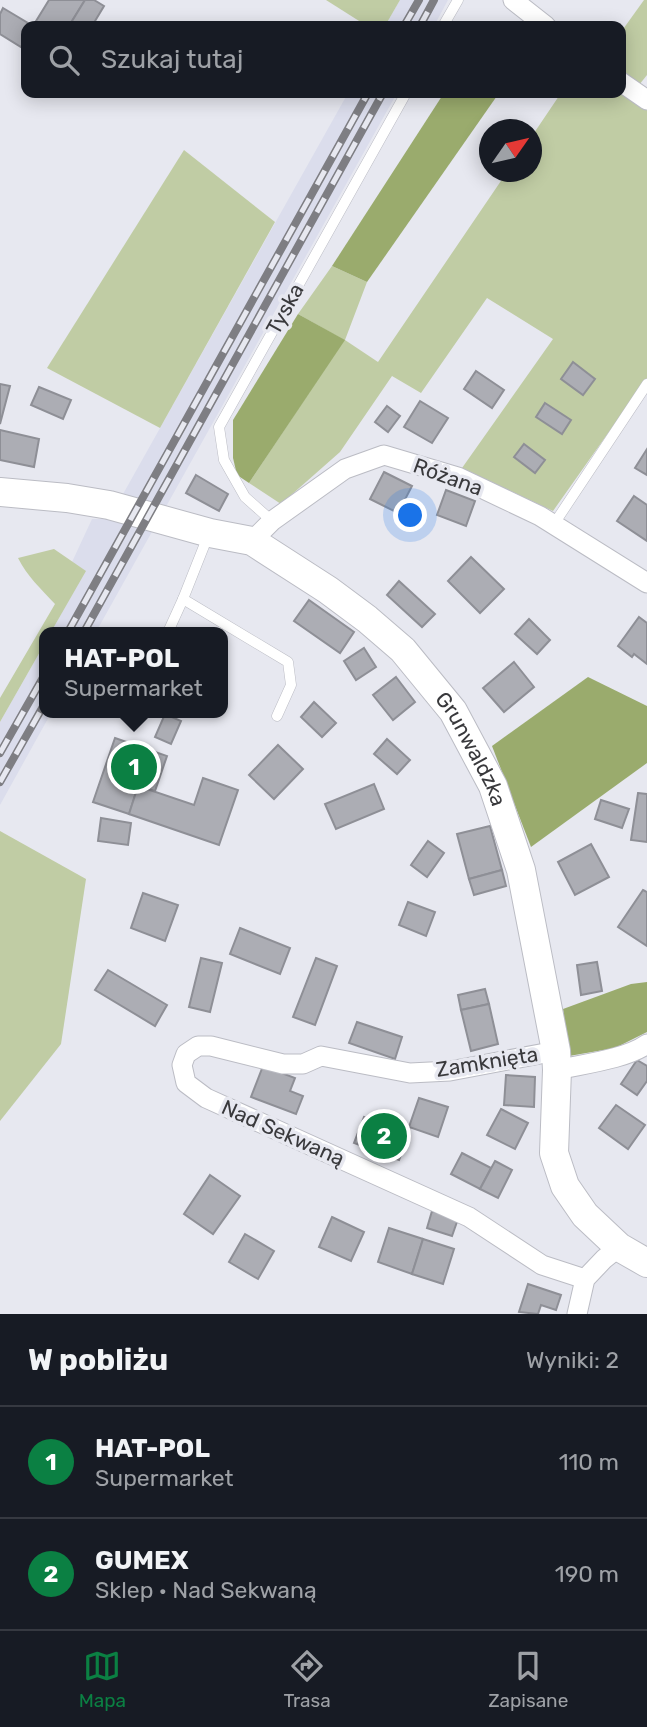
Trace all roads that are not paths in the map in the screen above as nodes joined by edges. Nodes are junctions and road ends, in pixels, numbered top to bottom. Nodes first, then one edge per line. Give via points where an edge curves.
1 (458, 0) edge
2 (513, 0) edge
3 (446, 21) edge
4 (540, 21) edge
5 (626, 85) edge
6 (646, 96) edge
7 (403, 98) edge
8 (647, 384) edge
9 (0, 492) edge
10 (272, 522) junction
11 (554, 524) junction
12 (210, 533) junction
13 (252, 541) junction
14 (647, 583) edge
15 (183, 599) junction
16 (170, 627) edge
17 (277, 716) dead end
18 (647, 1044) edge
19 (556, 1060) junction
20 (182, 1065) joint
21 (619, 1247) junction
22 (647, 1263) edge
23 (585, 1279) junction
24 (577, 1314) edge

1 - 3 lane
2 - 4 street
5 - 6 street
7 - 10 lane, Tyska via 219,427 229,470 245,497
8 - 11 lane
9 - 12 street, Grunwaldzka via 109,506
10 - 11 street, Różana via 345,468 384,455 458,477
10 - 13 street, Różana
11 - 14 street, Różana
12 - 13 street, Grunwaldzka
12 - 15 lane
13 - 19 street, Grunwaldzka via 367,619 403,650 453,711 493,786 521,870
15 - 16 lane
15 - 17 lane via 288,662 291,685
18 - 19 street via 619,1056
19 - 20 street, Zamknięta via 410,1073 321,1056 303,1064 283,1064 198,1046 186,1054
19 - 21 street, Grunwaldzka via 554,1153 565,1186 585,1215
20 - 23 street, Nad Sekwaną via 186,1083 206,1098 469,1217 542,1265
21 - 22 street, Grunwaldzka
21 - 23 street
23 - 24 street

